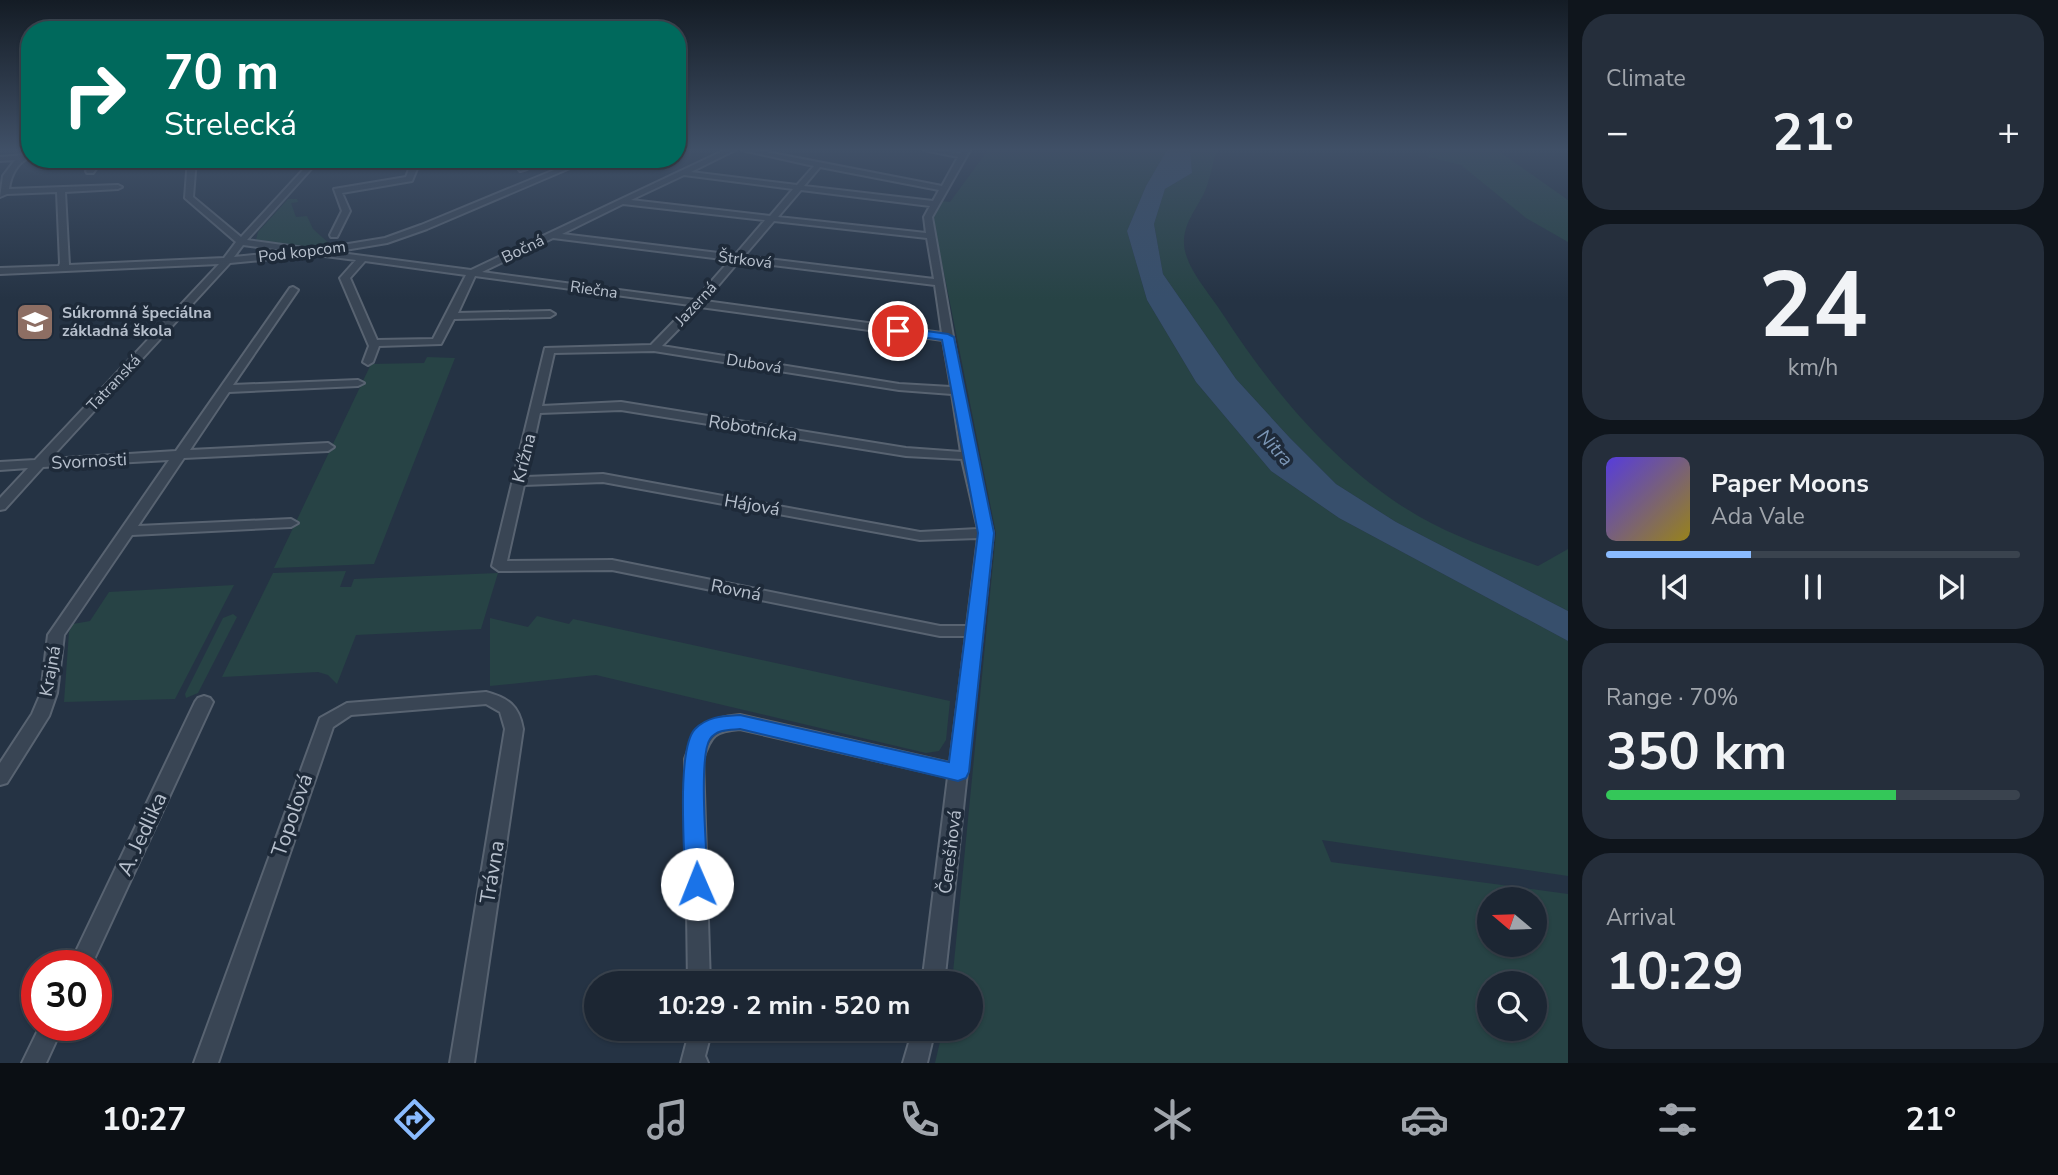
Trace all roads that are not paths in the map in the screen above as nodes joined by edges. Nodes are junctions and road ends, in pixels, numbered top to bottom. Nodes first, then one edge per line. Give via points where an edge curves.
1 (62, 200) edge
2 (191, 200) edge
3 (280, 200) edge
4 (341, 200) edge
5 (487, 200) edge
6 (627, 200) edge
7 (788, 200) edge
8 (905, 200) edge
9 (938, 200) edge
10 (622, 202) junction
11 (936, 204) junction
12 (771, 219) junction
13 (259, 223) junction
14 (226, 229) junction
15 (334, 235) dead end
16 (551, 235) junction
17 (932, 236) junction
18 (241, 242) junction
19 (317, 251) junction
20 (363, 257) junction
21 (737, 259) junction
22 (228, 261) junction
23 (62, 269) junction
24 (0, 271) edge
25 (472, 273) junction
26 (939, 283) junction
27 (293, 290) dead end
28 (697, 304) junction
29 (550, 314) dead end
30 (451, 316) junction
31 (948, 337) junction
32 (372, 343) junction
33 (654, 348) junction
34 (550, 350) joint
35 (369, 362) dead end
36 (358, 383) dead end
37 (224, 389) junction
38 (957, 391) junction
39 (537, 410) junction
40 (328, 447) dead end
41 (178, 455) junction
42 (968, 456) junction
43 (40, 464) junction
44 (0, 466) edge
45 (518, 481) junction
46 (0, 506) edge
47 (290, 523) dead end
48 (127, 531) junction
49 (986, 533) junction
50 (499, 566) joint
51 (972, 631) junction
52 (486, 698) joint
53 (204, 702) dead end
54 (958, 772) junction
55 (0, 778) edge
56 (88, 950) edge
57 (699, 971) edge
58 (935, 971) edge
59 (44, 1041) edge
60 (698, 1041) edge
61 (921, 1041) edge
62 (34, 1063) edge
63 (206, 1063) edge
64 (462, 1063) edge
65 (696, 1063) edge
66 (915, 1063) edge

1 - 23 street
2 - 14 street
3 - 13 street, Tatranská
4 - 15 street via 346,211
5 - 19 street, Pod kopcom via 387,240
6 - 10 street, Bočná
7 - 12 street, Jazerná
8 - 11 street
9 - 11 street, Čerešňová
10 - 12 street
10 - 16 street, Bočná
11 - 17 street, Čerešňová via 928,217
12 - 17 street
12 - 21 street, Jazerná
13 - 14 street
13 - 18 street, Tatranská
14 - 18 street
16 - 21 street, Štrková
16 - 25 street, Bočná
17 - 26 street, Čerešňová
18 - 19 street, Riečna
18 - 22 street, Tatranská
19 - 20 street, Riečna
19 - 22 street, Pod kopcom
20 - 25 street, Riečna
20 - 32 street via 345,278
21 - 26 street, Štrková
21 - 28 street, Jazerná
22 - 23 street, Pod kopcom
22 - 43 street, Tatranská
23 - 24 street, Pod kopcom
25 - 28 street, Riečna
25 - 30 street
26 - 31 street, Čerešňová
27 - 37 street, Krajná
28 - 31 street, Riečna
28 - 33 street, Jazerná
29 - 30 street
30 - 32 street via 437,342
31 - 38 street, Čerešňová
32 - 35 street
33 - 34 street, Dubová
33 - 38 street, Dubová via 898,387
34 - 39 street, Krížna
36 - 37 street
37 - 41 street, Krajná
38 - 42 street, Čerešňová
39 - 42 street, Robotnícka via 621,407 906,452
39 - 45 street, Krížna
40 - 41 street
41 - 43 street, Svornosti
41 - 48 street, Krajná
42 - 49 street, Čerešňová
43 - 44 street, Svornosti
43 - 46 street, Tatranská
45 - 49 street, Hájová via 603,478 920,536
45 - 50 street, Krížna
47 - 48 street
48 - 55 street, Krajná via 56,635 48,694 40,716
49 - 51 street, Čerešňová
50 - 51 street, Rovná via 612,565 940,631
51 - 54 street, Čerešňová
52 - 63 street, Topoľová via 364,706 347,709 326,723
52 - 64 street, Trávna via 502,702 513,713 514,729
53 - 56 street, A. Jedlika
54 - 57 street via 740,722 718,723 702,734 694,759
54 - 58 street, Čerešňová
59 - 62 street
60 - 65 street via 692,1060
61 - 66 street

